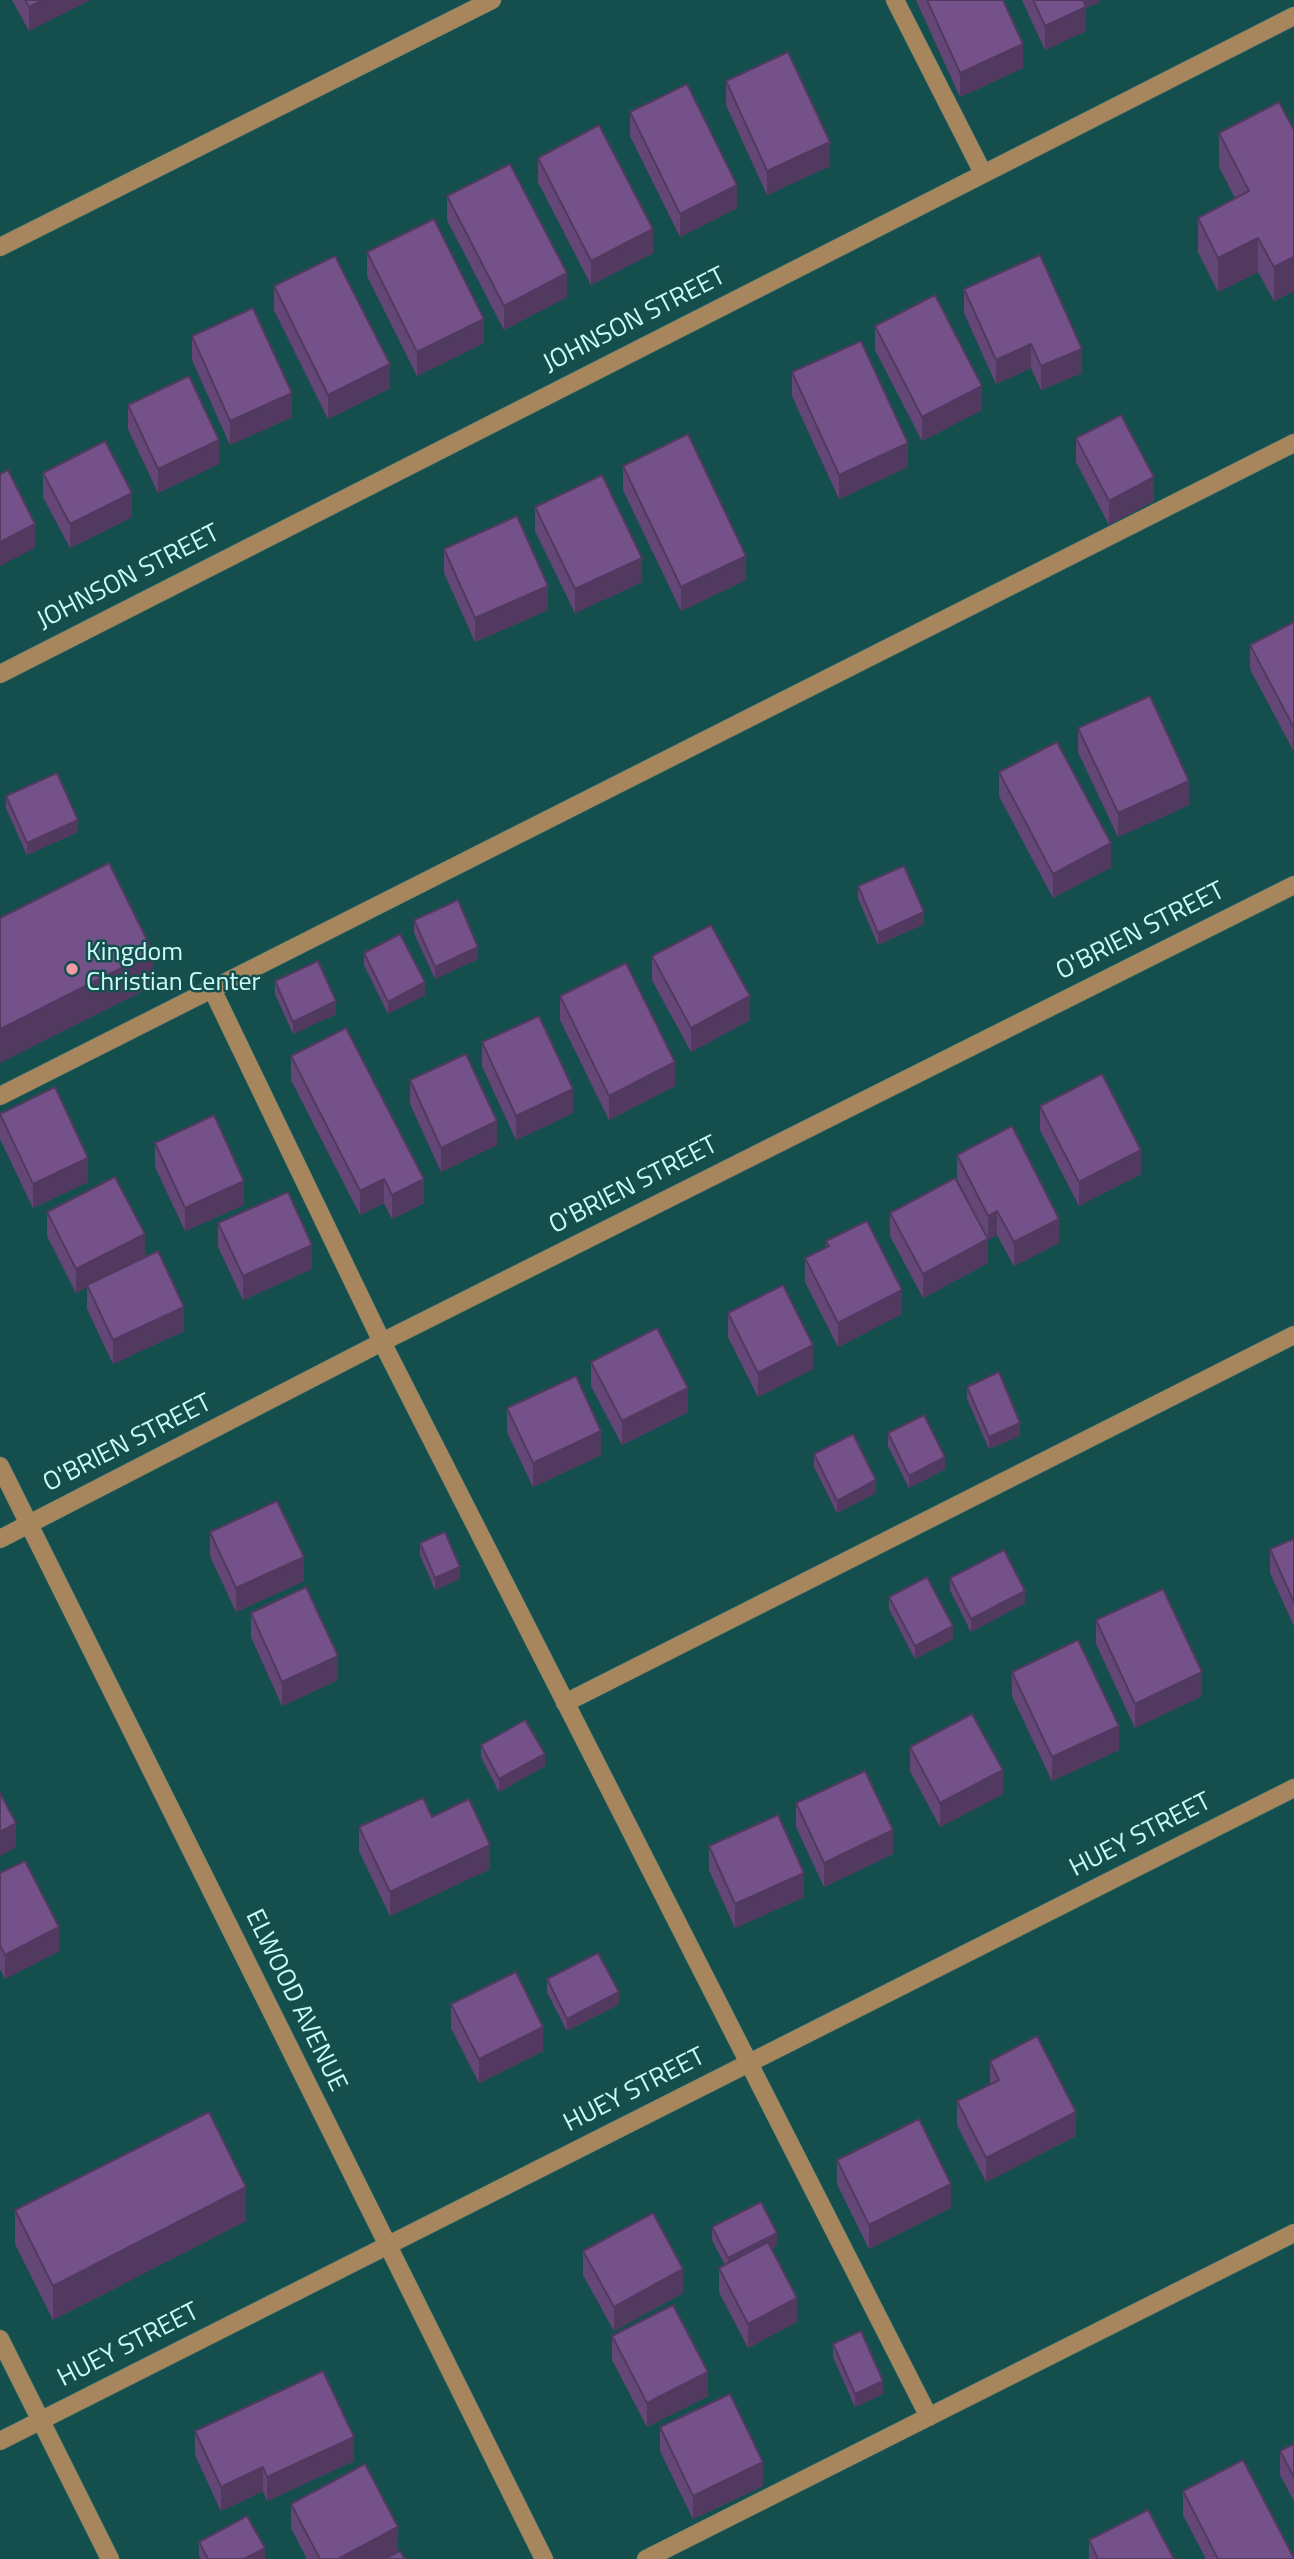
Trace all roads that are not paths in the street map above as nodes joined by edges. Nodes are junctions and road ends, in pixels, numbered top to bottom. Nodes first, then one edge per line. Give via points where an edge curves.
1 (492, 0) edge
2 (895, 0) edge
3 (1294, 16) edge
4 (983, 173) junction
5 (0, 247) edge
6 (1294, 443) edge
7 (2, 668) edge
8 (1294, 885) edge
9 (212, 989) junction
10 (0, 1096) edge
11 (1294, 1335) edge
12 (382, 1342) junction
13 (0, 1466) edge
14 (29, 1525) junction
15 (0, 1539) edge
16 (565, 1703) junction
17 (1294, 1788) edge
18 (748, 2064) junction
19 (1294, 2233) edge
20 (387, 2245) junction
21 (0, 2339) edge
22 (929, 2417) junction
23 (41, 2420) junction
24 (0, 2441) edge
25 (110, 2559) edge
26 (544, 2559) edge
27 (646, 2559) edge

1 - 5 street
2 - 4 street
3 - 4 street, JOHNSON STREET
4 - 7 street, JOHNSON STREET
6 - 9 street
8 - 12 street, O'BRIEN STREET
9 - 10 street
9 - 12 street
11 - 16 street
12 - 14 street, O'BRIEN STREET
12 - 16 street
13 - 14 street, ELWOOD AVENUE
14 - 15 street, O'BRIEN STREET
14 - 20 street, ELWOOD AVENUE
16 - 18 street
17 - 18 street, HUEY STREET
18 - 20 street, HUEY STREET
18 - 22 street
19 - 22 street
20 - 23 street, HUEY STREET
20 - 26 street, ELWOOD AVENUE
21 - 23 street
22 - 27 street
23 - 24 street, HUEY STREET
23 - 25 street

